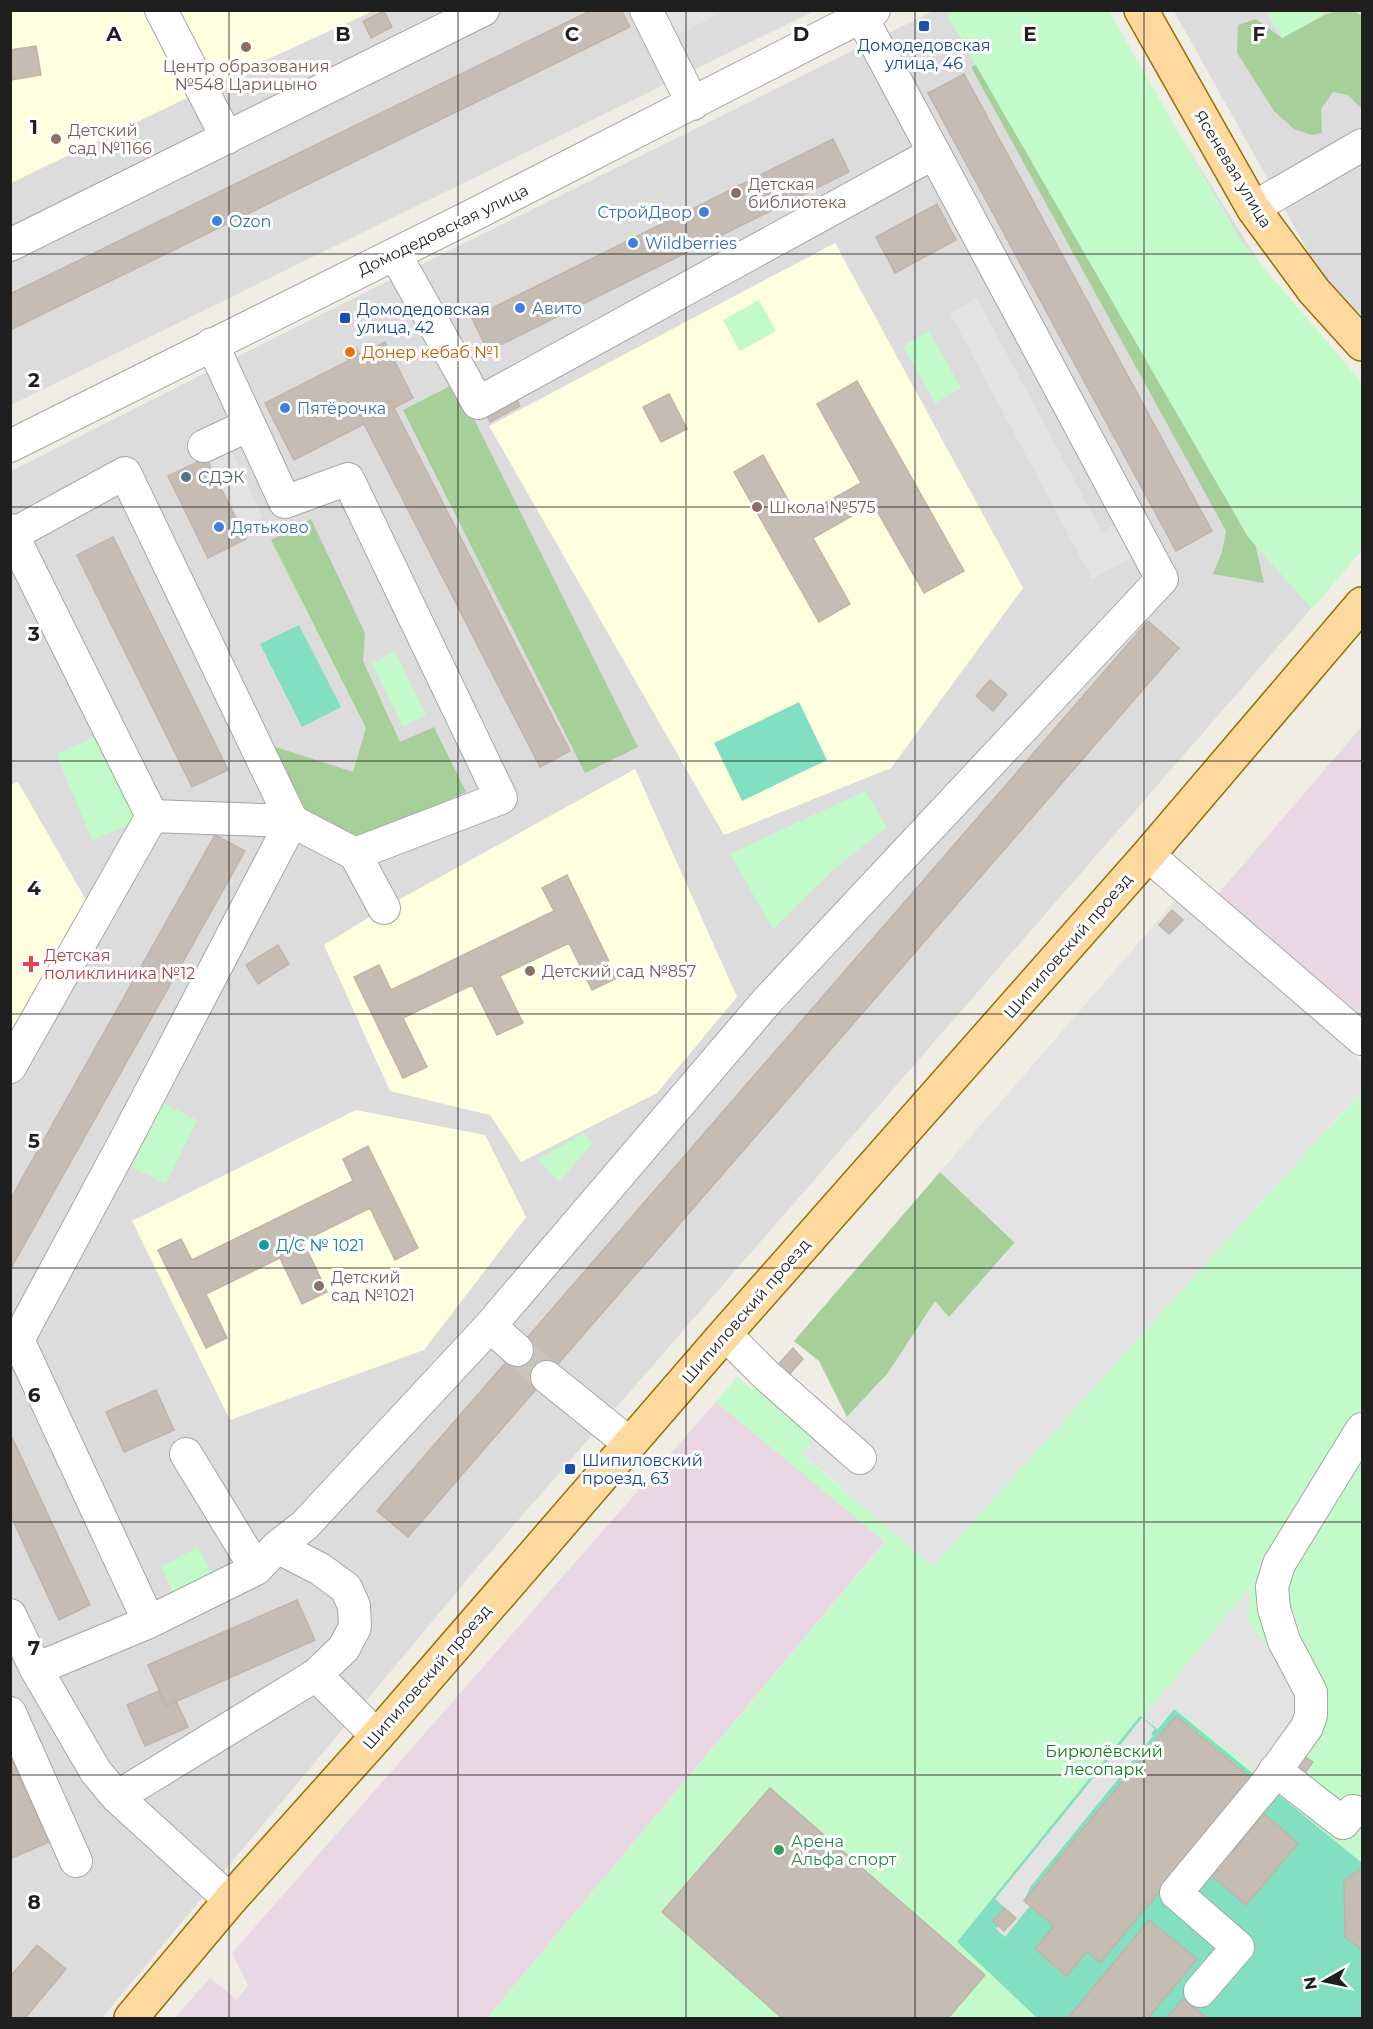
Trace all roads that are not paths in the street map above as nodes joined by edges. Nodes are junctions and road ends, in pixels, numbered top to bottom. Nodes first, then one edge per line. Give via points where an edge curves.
1 (161, 10) edge
2 (483, 10) edge
3 (646, 10) edge
4 (1141, 10) edge
5 (867, 14) edge
6 (693, 104) junction
7 (227, 138) junction
8 (1362, 145) edge
9 (934, 153) junction
10 (1253, 208) junction
11 (10, 245) edge
12 (395, 254) junction
13 (212, 344) junction
14 (1362, 344) edge
15 (249, 424) junction
16 (10, 446) edge
17 (204, 446) dead end
18 (11, 534) edge
19 (1362, 604) edge
20 (152, 816) junction
21 (292, 821) junction
22 (355, 854) junction
23 (1148, 855) junction
24 (384, 908) dead end
25 (1362, 1039) edge
26 (10, 1067) edge
27 (490, 1326) junction
28 (725, 1334) junction
29 (14, 1340) edge
30 (517, 1350) tunnel mouth
31 (547, 1377) tunnel mouth
32 (1362, 1430) edge
33 (630, 1444) junction
34 (186, 1454) dead end
35 (860, 1458) dead end
36 (277, 1547) junction
37 (256, 1569) junction
38 (149, 1622) junction
39 (14, 1631) edge
40 (36, 1669) junction
41 (316, 1675) junction
42 (10, 1713) edge
43 (377, 1736) junction
44 (1275, 1770) junction
45 (117, 1797) junction
46 (1353, 1811) dead end
47 (76, 1861) dead end
48 (230, 1900) junction
49 (1200, 1991) dead end
50 (131, 2019) edge

1 - 7 street
2 - 7 street
3 - 6 street
4 - 10 main road, Ясеневая улица
5 - 6 street, Домодедовская улица
5 - 9 street
6 - 12 street, Домодедовская улица
7 - 11 street
8 - 10 street
9 - 12 street via 477,403
9 - 27 street via 1162,579 766,1001
10 - 14 main road, Ясеневая улица via 1314,291
12 - 13 street, Домодедовская улица
13 - 15 street
13 - 16 street, Домодедовская улица
15 - 17 street
15 - 22 street via 285,502 348,479 501,798
18 - 20 street
18 - 21 street via 125,473
19 - 23 main road, Шипиловский проезд
20 - 21 street
20 - 26 street
21 - 22 street
21 - 29 street via 132,1129
22 - 24 street
23 - 25 street
23 - 28 main road, Шипиловский проезд
27 - 30 street
27 - 36 street via 305,1525
28 - 33 main road, Шипиловский проезд
28 - 35 street
29 - 38 street
31 - 33 street
32 - 44 street via 1279,1564 1272,1587 1278,1627 1311,1692 1307,1727
33 - 43 main road, Шипиловский проезд
34 - 37 street
36 - 37 street
36 - 41 street via 320,1569 346,1588 354,1606 355,1627 344,1647
37 - 38 street
38 - 40 street
39 - 40 street
40 - 45 street via 96,1772
41 - 43 street
41 - 45 street
42 - 47 street
43 - 48 main road, Шипиловский проезд
44 - 46 street via 1342,1823
44 - 49 street via 1176,1893 1238,1947
45 - 48 street
48 - 50 main road, Шипиловский проезд

